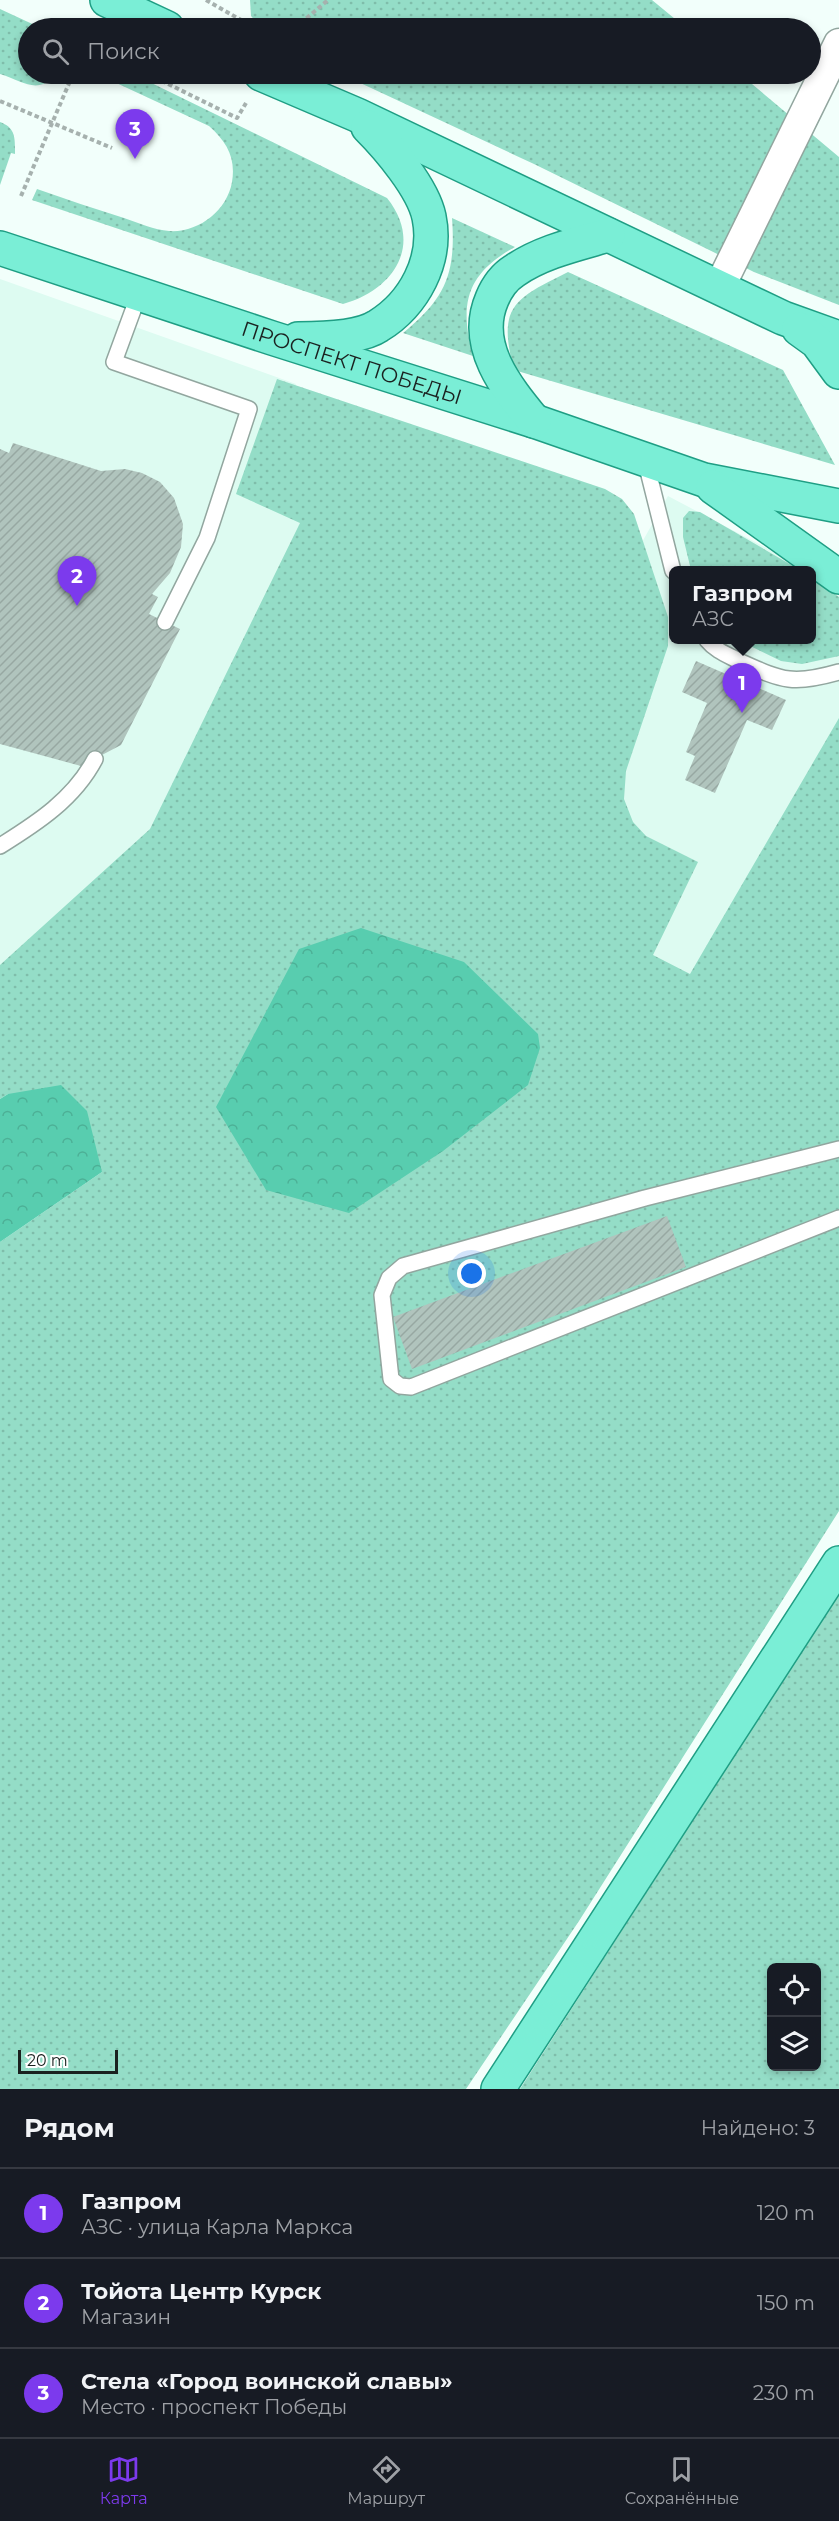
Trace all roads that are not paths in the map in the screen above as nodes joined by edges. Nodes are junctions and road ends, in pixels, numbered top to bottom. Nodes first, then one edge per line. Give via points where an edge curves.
1 (107, 0) edge
2 (146, 18) edge
3 (839, 44) edge
4 (821, 81) edge
5 (284, 84) edge
6 (819, 84) edge
7 (357, 115) junction
8 (608, 235) junction
9 (0, 248) edge
10 (719, 288) junction
11 (139, 294) junction
12 (783, 318) junction
13 (272, 338) junction
14 (839, 338) edge
15 (839, 372) edge
16 (534, 421) junction
17 (645, 459) junction
18 (704, 480) junction
19 (839, 506) edge
20 (672, 566) edge
21 (839, 577) edge
22 (165, 622) dead end
23 (710, 644) edge
24 (839, 672) edge
25 (94, 759) dead end
26 (0, 846) edge
27 (839, 1149) edge
28 (839, 1218) edge
29 (839, 1563) edge
30 (498, 2089) edge

1 - 2 main road
3 - 4 street
5 - 7 main road
6 - 10 street
7 - 8 main road
7 - 13 main road via 392,151 429,216 430,252 420,282 407,302 377,328 332,339
8 - 10 main road
8 - 16 main road via 545,255 514,271 497,286 487,311 485,335 490,353 514,397
9 - 11 main road, ПРОСПЕКТ ПОБЕДЫ
10 - 12 main road
11 - 13 main road, ПРОСПЕКТ ПОБЕДЫ
11 - 22 lane via 114,362 249,409 207,538
12 - 14 main road
12 - 15 main road via 817,342
13 - 16 main road, ПРОСПЕКТ ПОБЕДЫ
16 - 17 main road, ПРОСПЕКТ ПОБЕДЫ
17 - 18 main road, ПРОСПЕКТ ПОБЕДЫ
17 - 20 lane
18 - 19 main road
18 - 21 main road
23 - 24 lane via 778,678 812,680
25 - 26 lane via 86,775 46,817
27 - 28 lane via 656,1195 403,1266 389,1278 382,1295 391,1379 400,1386 411,1387
29 - 30 main road

